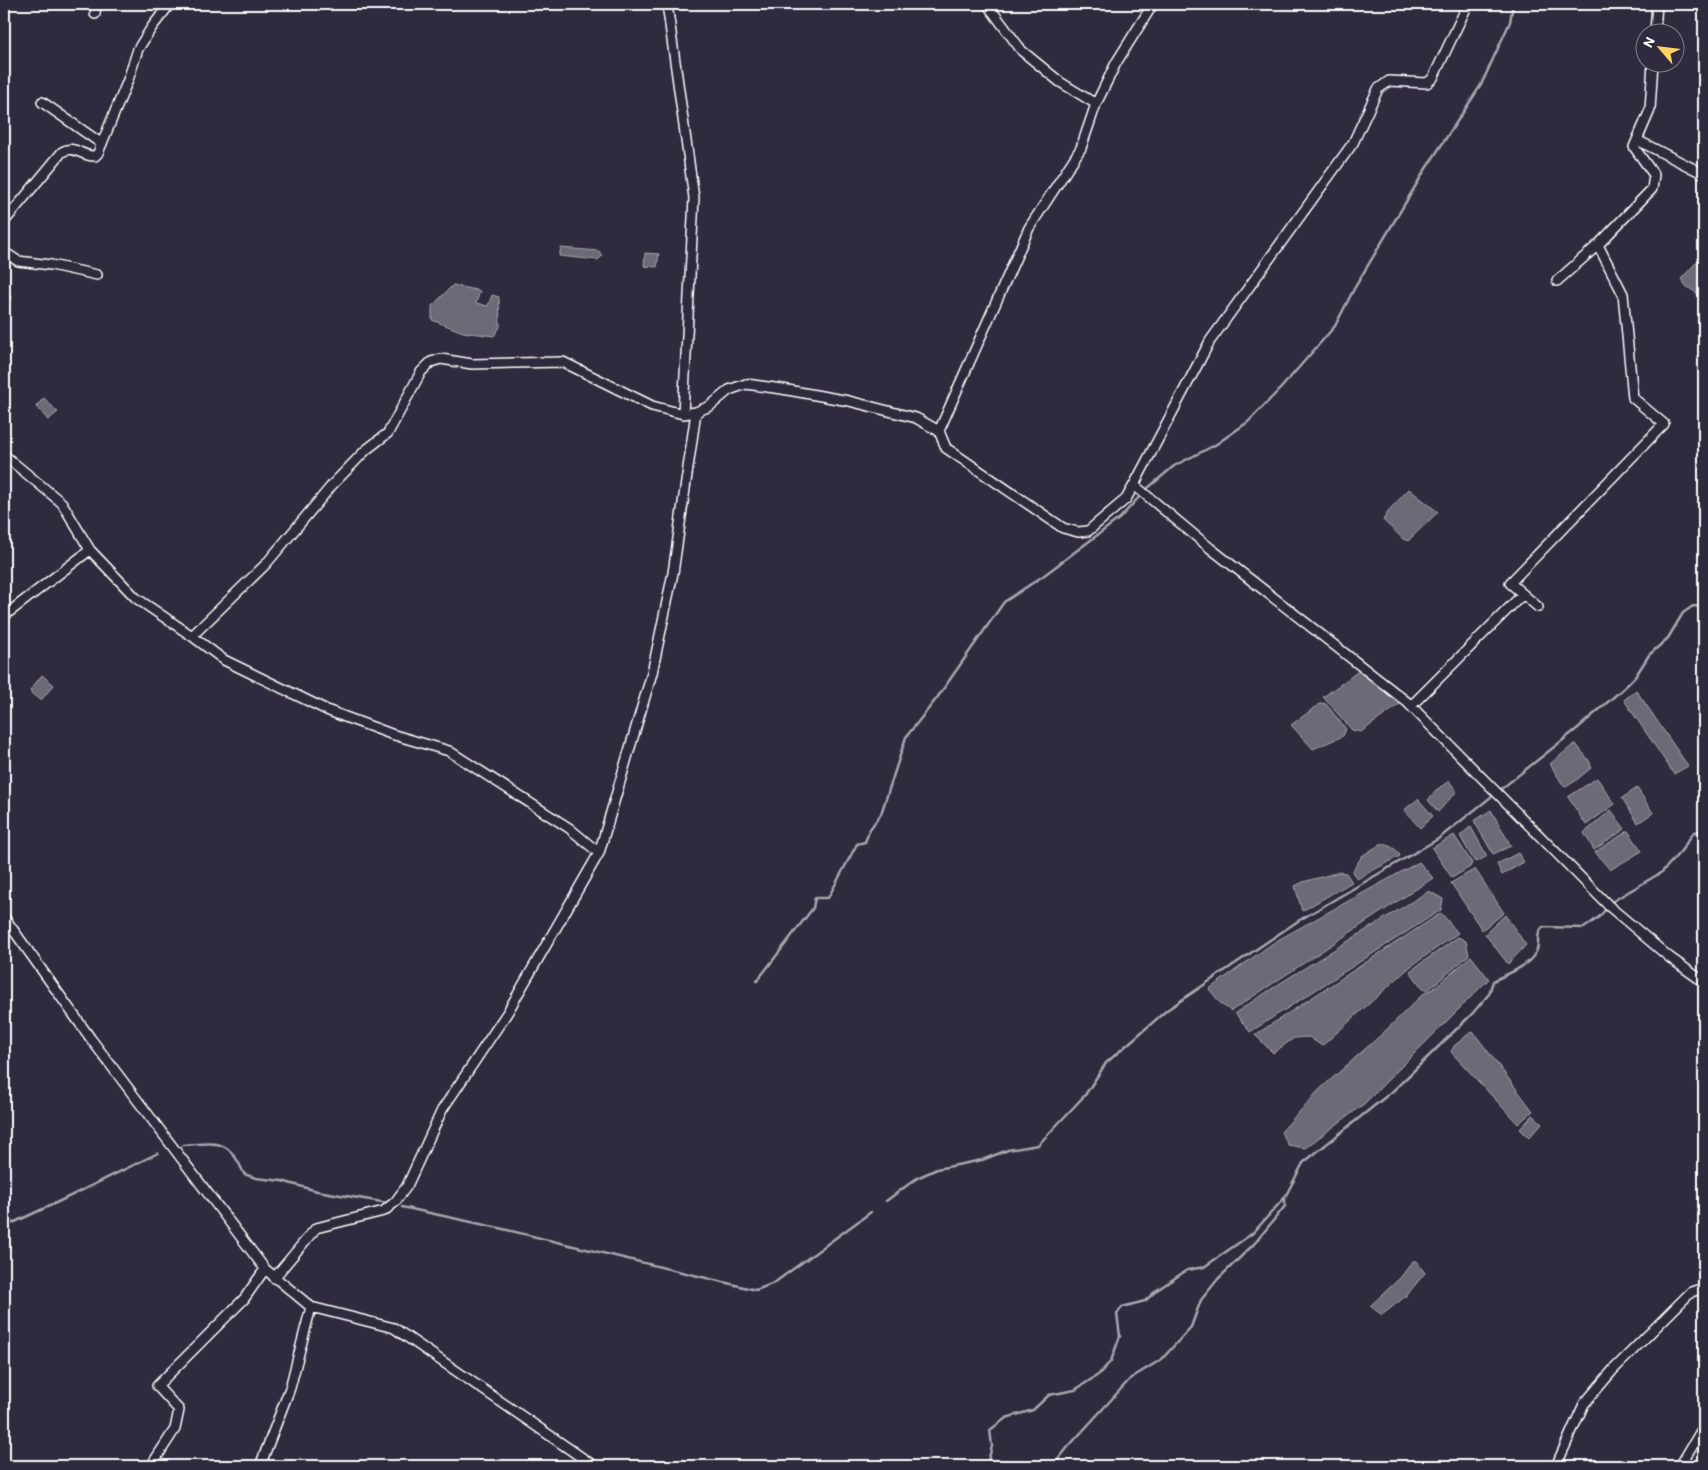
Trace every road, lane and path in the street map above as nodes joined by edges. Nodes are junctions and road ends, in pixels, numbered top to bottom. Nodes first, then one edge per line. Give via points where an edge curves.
1 (96, 4) edge
2 (170, 4) edge
3 (667, 4) edge
4 (987, 4) edge
5 (1153, 4) edge
6 (1468, 4) edge
7 (1657, 4) edge
8 (95, 14) dead end
9 (1656, 22) edge
10 (1652, 72) edge
11 (42, 102) dead end
12 (1096, 104) junction
13 (1637, 140) junction
14 (102, 144) junction
15 (1704, 174) edge
16 (4, 222) edge
17 (1598, 245) junction
18 (4, 252) edge
19 (97, 275) dead end
20 (1557, 281) dead end
21 (696, 412) junction
22 (683, 414) junction
23 (939, 431) junction
24 (4, 455) edge
25 (1134, 485) junction
26 (90, 550) junction
27 (1523, 594) junction
28 (1538, 607) dead end
29 (4, 616) edge
30 (192, 636) junction
31 (1411, 706) junction
32 (599, 853) junction
33 (4, 917) edge
34 (1704, 982) edge
35 (265, 1269) junction
36 (274, 1278) junction
37 (1704, 1288) edge
38 (311, 1307) junction
39 (1704, 1427) edge
40 (151, 1466) edge
41 (260, 1466) edge
42 (594, 1466) edge
43 (1556, 1466) edge
44 (1680, 1466) edge

1 - 8 street
2 - 14 street via 138,50
3 - 22 street via 694,198
4 - 12 street via 1022,51 1060,82
5 - 12 street via 1116,63
6 - 25 street via 1434,78 1427,83 1389,81 1378,89 1353,143 1210,341
7 - 9 street
10 - 13 street via 1650,110
11 - 14 street
12 - 23 street via 1080,148 1029,228
13 - 15 street
13 - 17 street via 1634,147 1654,175 1652,189
14 - 16 street via 95,156 72,149 62,152
17 - 20 street
17 - 27 street via 1623,294 1633,398 1664,424 1510,583
18 - 19 street via 18,261
21 - 22 street
21 - 23 street via 710,406 729,390 746,384 849,401 916,418
21 - 32 street via 672,573 652,673
22 - 30 street via 652,406 563,362 472,364 441,359 431,362 388,432 333,484 266,564
23 - 25 street via 946,448 1064,528 1078,532 1088,531 1126,499
24 - 26 street via 62,503
25 - 31 street
26 - 29 street
26 - 30 street via 136,598
27 - 28 street
27 - 31 street
30 - 32 street via 224,660 330,711 449,751 569,828
31 - 34 street via 1608,904 1669,957
32 - 36 street via 507,1012 442,1110 407,1186 395,1202 384,1211 316,1228
33 - 35 street via 91,1039
35 - 36 street
35 - 40 street via 244,1299 157,1386 179,1410 175,1429
36 - 38 street
37 - 43 street via 1691,1292 1613,1370 1584,1404
38 - 41 street via 290,1388
38 - 42 street via 394,1328
39 - 44 street

